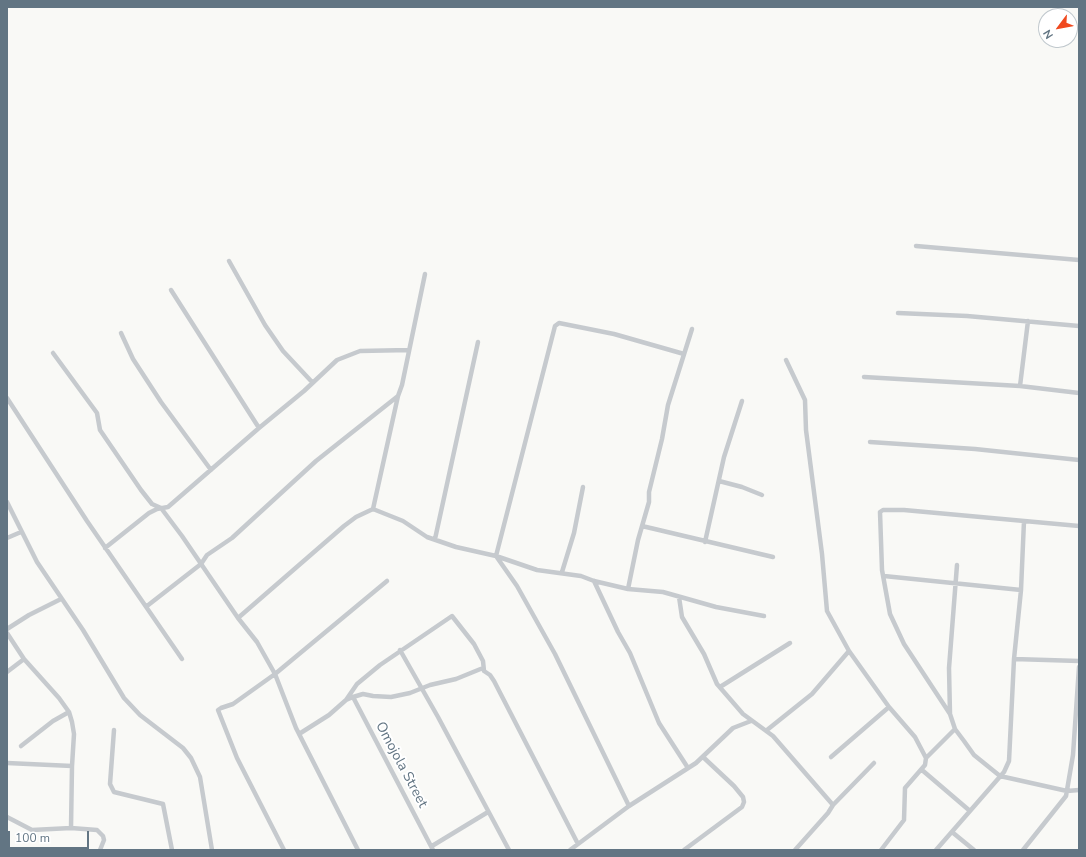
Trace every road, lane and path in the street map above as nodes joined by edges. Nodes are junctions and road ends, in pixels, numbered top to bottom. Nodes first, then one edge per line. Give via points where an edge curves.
1 (916, 246) dead end
2 (1079, 260) edge
3 (229, 261) dead end
4 (425, 274) dead end
5 (171, 290) dead end
6 (898, 313) dead end
7 (1028, 321) junction
8 (1079, 326) edge
9 (692, 329) dead end
10 (121, 334) dead end
11 (478, 342) dead end
12 (410, 350) junction
13 (53, 354) dead end
14 (684, 354) junction
15 (786, 360) dead end
16 (864, 377) dead end
17 (312, 382) junction
18 (1020, 386) junction
19 (1079, 393) edge
20 (398, 396) junction
21 (7, 398) edge
22 (742, 400) dead end
23 (259, 428) junction
24 (870, 442) dead end
25 (1079, 460) edge
26 (211, 470) junction
27 (719, 481) junction
28 (583, 487) dead end
29 (762, 496) dead end
30 (7, 502) edge
31 (161, 508) junction
32 (373, 509) junction
33 (1024, 521) junction
34 (642, 526) junction
35 (1079, 526) edge
36 (21, 532) junction
37 (7, 538) edge
38 (435, 539) junction
39 (705, 542) junction
40 (105, 548) junction
41 (496, 556) junction
42 (773, 557) dead end
43 (201, 564) junction
44 (957, 565) dead end
45 (562, 572) junction
46 (884, 576) junction
47 (387, 581) dead end
48 (594, 581) junction
49 (956, 583) junction
50 (628, 589) junction
51 (1022, 590) junction
52 (679, 597) junction
53 (62, 599) junction
54 (147, 606) junction
55 (764, 616) dead end
56 (238, 618) junction
57 (7, 630) edge
58 (7, 633) edge
59 (790, 643) dead end
60 (400, 650) junction
61 (850, 652) junction
62 (24, 659) junction
63 (182, 659) dead end
64 (1014, 659) junction
65 (1079, 660) edge
66 (1079, 667) edge
67 (483, 668) junction
68 (7, 672) edge
69 (274, 674) junction
70 (720, 687) junction
71 (422, 689) junction
72 (353, 697) junction
73 (346, 700) junction
74 (889, 707) junction
75 (69, 712) junction
76 (950, 714) junction
77 (751, 721) junction
78 (955, 729) junction
79 (114, 730) dead end
80 (767, 730) junction
81 (299, 734) junction
82 (21, 746) dead end
83 (703, 757) junction
84 (831, 757) dead end
85 (926, 758) junction
86 (7, 763) edge
87 (874, 763) dead end
88 (72, 766) junction
89 (688, 768) junction
90 (922, 770) junction
91 (1000, 776) junction
92 (1079, 790) edge
93 (1067, 791) junction
94 (833, 805) junction
95 (629, 806) junction
96 (970, 811) junction
97 (488, 812) junction
98 (7, 817) edge
99 (71, 828) junction
100 (952, 832) junction
101 (578, 844) junction
102 (433, 848) edge
103 (100, 850) edge
104 (172, 850) edge
105 (212, 850) edge
106 (284, 850) edge
107 (358, 850) edge
108 (509, 850) edge
109 (570, 850) edge
110 (684, 850) edge
111 (795, 850) edge
112 (882, 850) edge
113 (936, 850) edge
114 (974, 850) edge
115 (1023, 850) edge

1 - 2 street
3 - 17 street via 265,325 283,351
4 - 12 street
5 - 23 street
6 - 7 street
7 - 8 street
7 - 18 street
9 - 14 street
10 - 26 street via 133,359
11 - 38 street
12 - 17 street via 383,349 348,354 337,360
12 - 20 street
13 - 31 street via 97,413 100,430 149,500
14 - 34 street via 668,405
14 - 41 street via 614,334 559,323 555,326
15 - 61 street via 805,400 827,611
16 - 18 street
17 - 23 street
18 - 19 street
20 - 32 street
20 - 43 street via 316,461
21 - 40 street
22 - 27 street
23 - 26 street
24 - 25 street
26 - 31 street via 168,507
27 - 29 street
27 - 39 street
28 - 45 street via 574,533
30 - 36 street
31 - 40 street via 149,513
31 - 43 street
32 - 38 street via 403,521 420,533
32 - 56 street via 344,526
33 - 35 street
33 - 46 street via 904,510 881,511
33 - 51 street
34 - 39 street
34 - 50 street
36 - 37 street
36 - 53 street via 37,562
38 - 41 street via 456,547
39 - 42 street
40 - 54 street
41 - 45 street via 537,570
41 - 95 street via 517,586 555,654
43 - 54 street
43 - 56 street
44 - 49 street
45 - 48 street
46 - 49 street
46 - 76 street via 887,604 895,626
47 - 69 street
48 - 50 street
48 - 89 street via 630,653 659,723
49 - 51 street
49 - 76 street via 951,624
50 - 52 street via 654,591
51 - 64 street
52 - 55 street
52 - 70 street via 682,617
53 - 57 street via 29,615
53 - 105 street via 124,698 140,715 183,748 191,758 200,777
54 - 63 street
56 - 69 street via 257,642
58 - 62 street
59 - 70 street
60 - 67 street via 452,616 474,644 483,661
60 - 71 street
60 - 73 street via 356,684
61 - 74 street
61 - 80 street via 812,694
62 - 68 street
62 - 75 street
64 - 65 street
64 - 91 street via 1009,761
66 - 93 street
67 - 71 street
67 - 101 street via 494,681
69 - 81 street
69 - 106 street via 238,701 217,712 237,758
70 - 77 street
71 - 72 street via 391,697 363,694
71 - 97 street
72 - 73 street
72 - 102 street, Omojola Street
73 - 81 street via 329,715
74 - 84 street
74 - 85 street via 915,737
75 - 82 street
75 - 88 street via 74,734
76 - 78 street
77 - 80 street
77 - 83 street via 733,728
78 - 85 street
78 - 91 street via 974,756
79 - 104 street via 110,784 114,792 163,804
80 - 94 street
81 - 107 street
83 - 89 street
83 - 110 street via 734,786 744,802 742,807
85 - 90 street
86 - 88 street
87 - 94 street
88 - 99 street
89 - 95 street
90 - 96 street
90 - 112 street via 905,788 903,824
91 - 93 street
91 - 96 street
92 - 93 street
93 - 115 street via 1063,801
94 - 111 street
95 - 101 street
96 - 100 street
97 - 102 street
97 - 108 street
98 - 99 street via 32,830
99 - 103 street via 100,832 104,840
100 - 113 street
100 - 114 street
101 - 109 street

